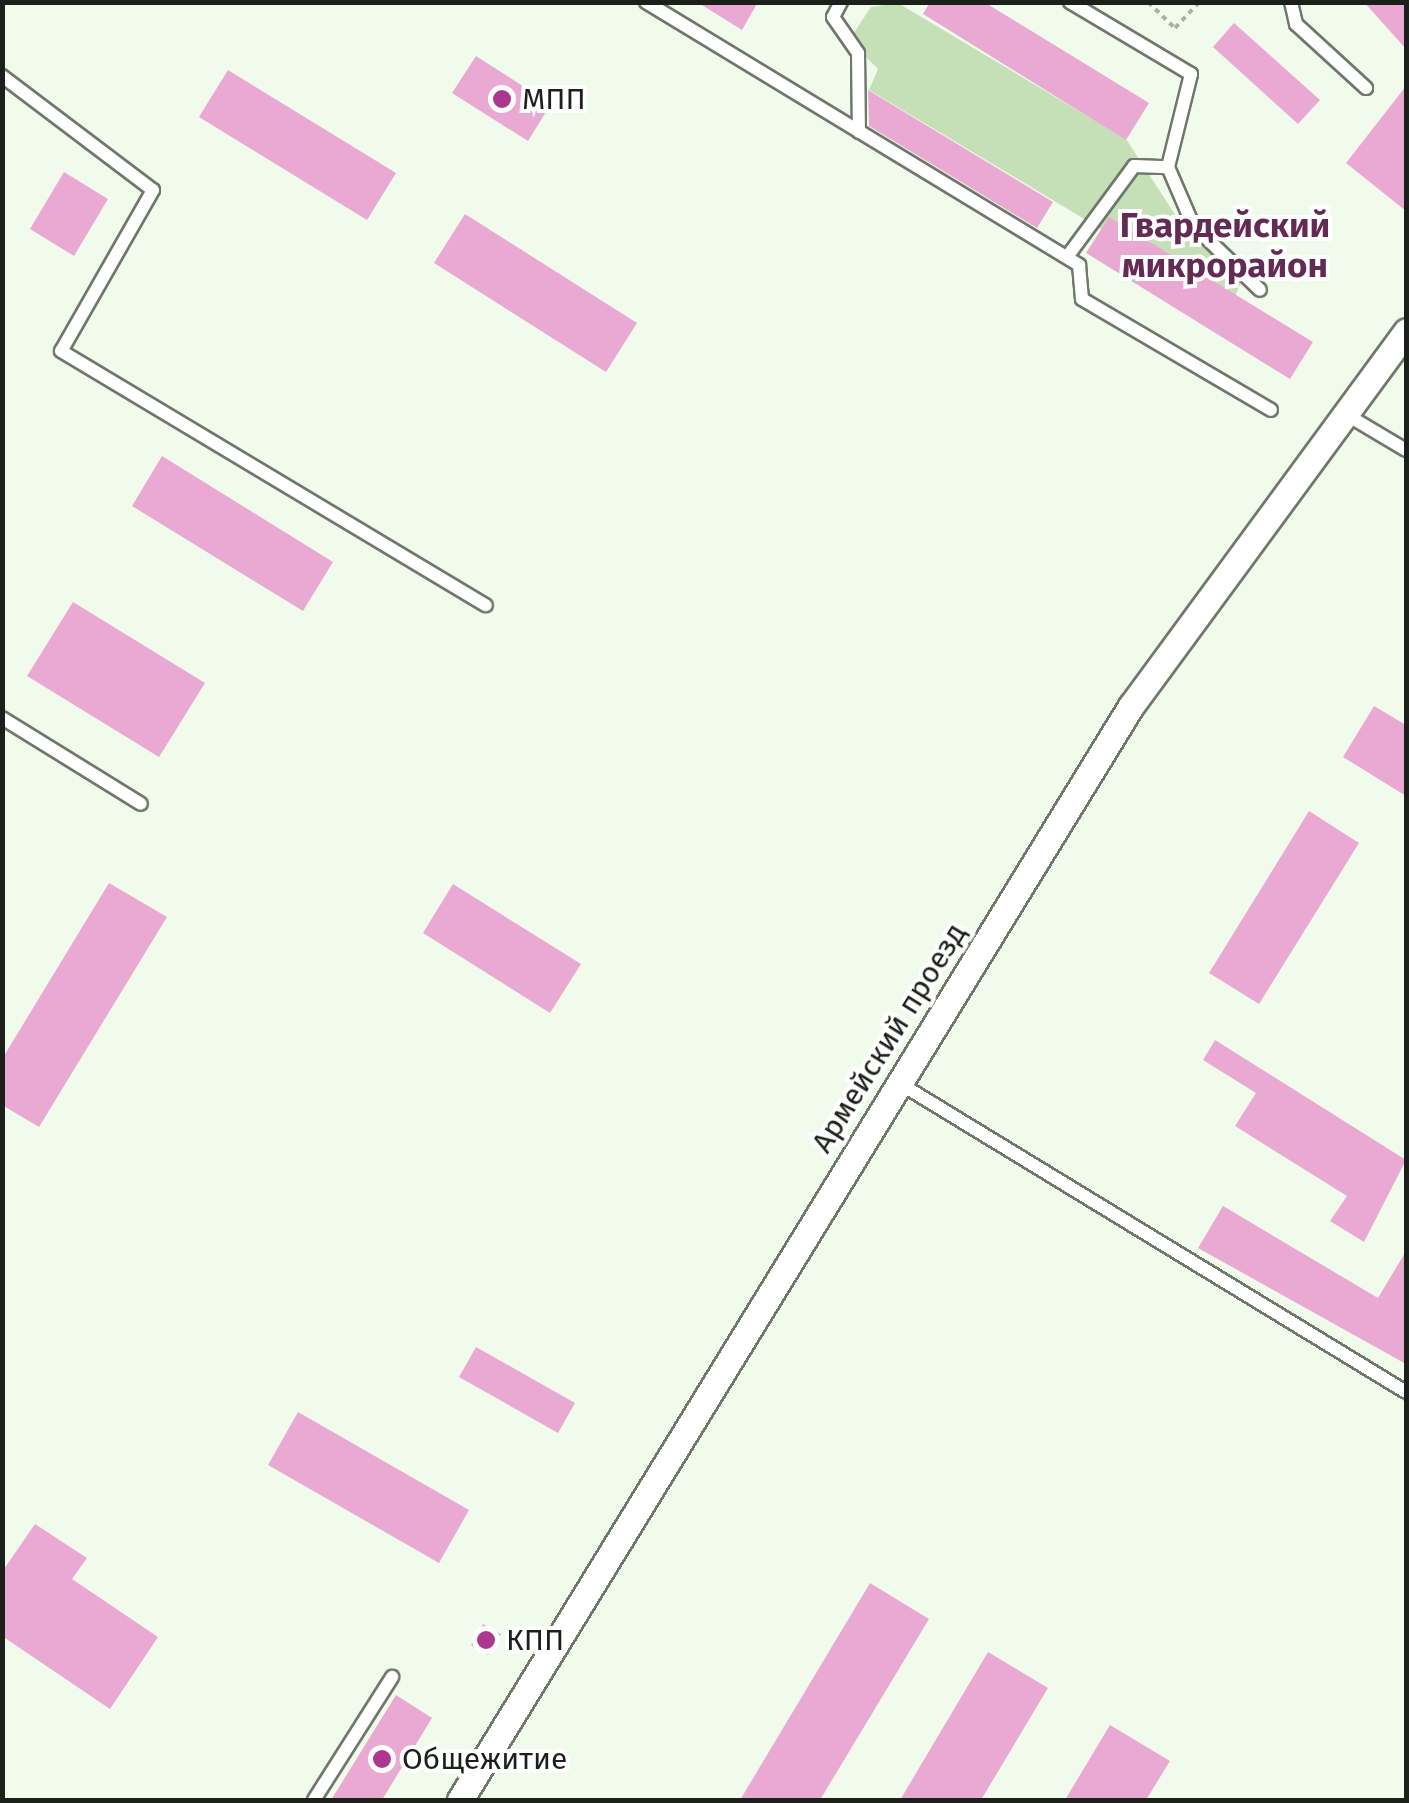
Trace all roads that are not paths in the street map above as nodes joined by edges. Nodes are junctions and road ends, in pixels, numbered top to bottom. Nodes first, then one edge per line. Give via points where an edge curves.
1 (646, 2) edge
2 (841, 2) edge
3 (1070, 2) edge
4 (1290, 2) edge
5 (2, 76) edge
6 (1366, 88) dead end
7 (859, 132) junction
8 (1168, 167) junction
9 (1067, 258) junction
10 (1260, 290) dead end
11 (1406, 332) edge
12 (1272, 410) dead end
13 (1340, 410) junction
14 (1406, 450) edge
15 (486, 606) dead end
16 (2, 718) edge
17 (141, 804) dead end
18 (899, 1083) junction
19 (1406, 1392) edge
20 (392, 1677) dead end
21 (314, 1800) edge
22 (460, 1800) edge

1 - 7 lane
2 - 7 lane via 833,18 858,53
3 - 8 lane via 1191,74
4 - 6 lane via 1296,24
5 - 15 lane via 153,190 61,351
7 - 9 lane
8 - 9 lane via 1134,166
8 - 10 lane via 1193,225
9 - 12 lane via 1080,265 1082,299
11 - 13 street, Армейский проезд
13 - 14 lane
13 - 18 street, Армейский проезд via 1131,706
16 - 17 lane
18 - 19 lane
18 - 22 street, Армейский проезд
20 - 21 lane

